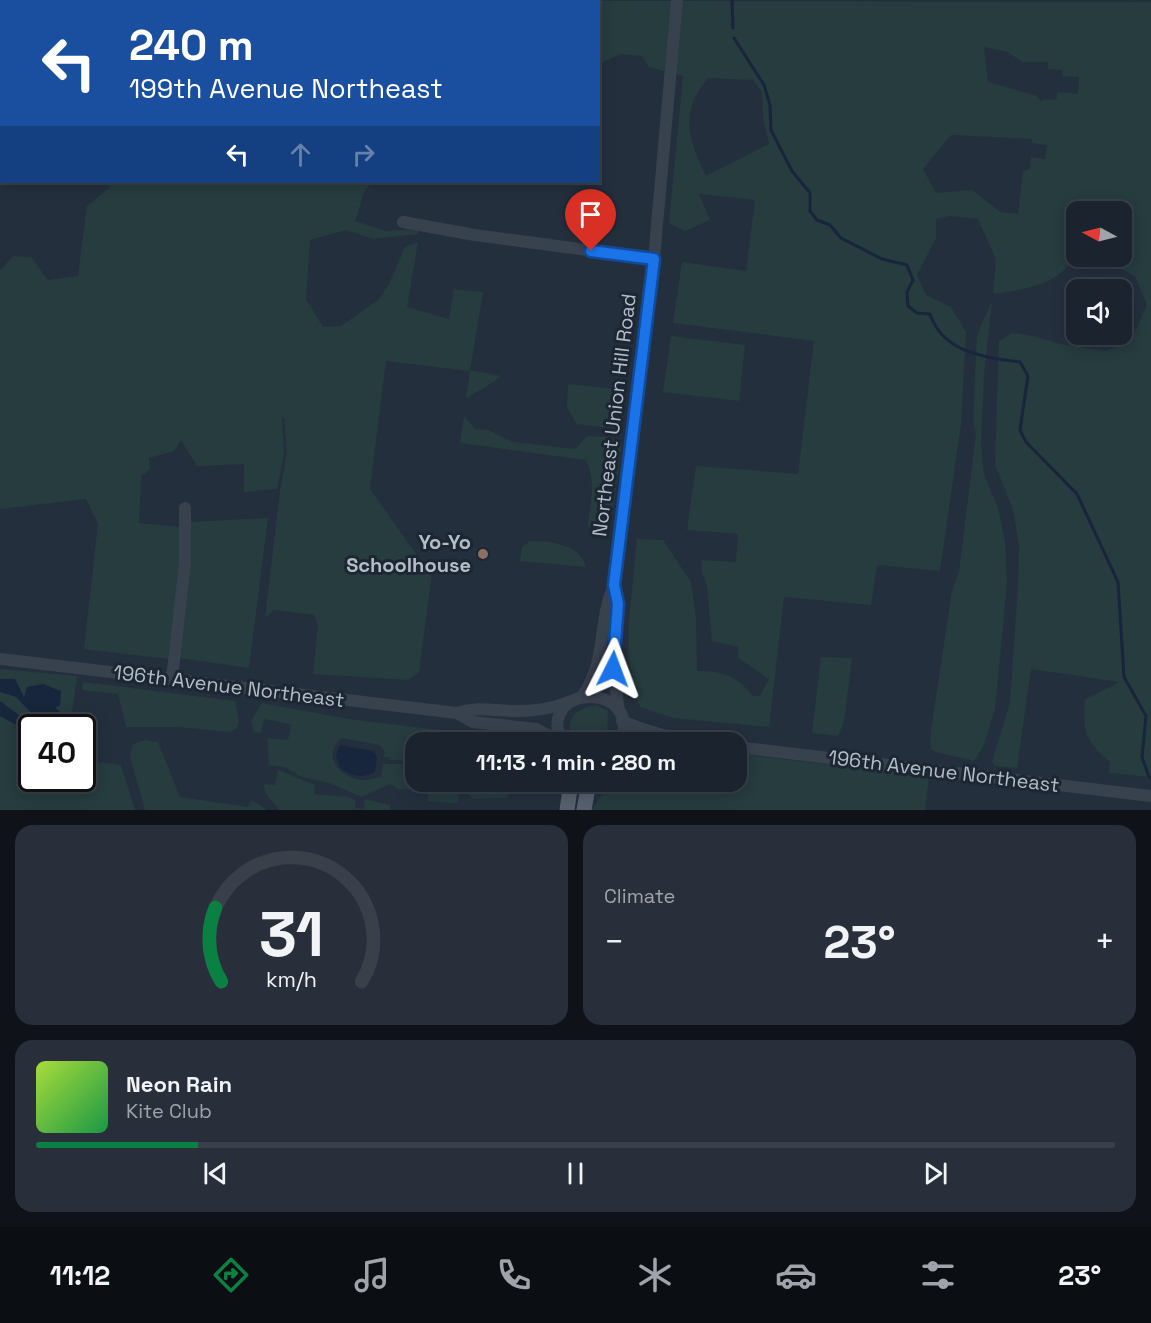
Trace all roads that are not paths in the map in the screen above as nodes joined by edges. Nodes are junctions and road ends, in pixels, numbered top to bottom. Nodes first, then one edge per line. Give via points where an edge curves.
1 (677, 0) edge
2 (404, 222) dead end
3 (654, 259) junction
4 (185, 508) dead end
5 (614, 585) junction
6 (0, 659) edge
7 (172, 679) junction
8 (578, 698) junction
9 (457, 713) junction
10 (621, 716) junction
11 (542, 732) edge
12 (558, 732) edge
13 (620, 732) edge
14 (658, 732) edge
15 (747, 748) edge
16 (570, 792) edge
17 (587, 792) edge
18 (1151, 796) edge
19 (567, 810) edge
20 (584, 810) edge

1 - 3 street, Northeast Union Hill Road
2 - 3 street via 475,236
3 - 5 street, Northeast Union Hill Road
4 - 7 street via 185,562
5 - 8 street, Northeast Union Hill Road via 606,603 598,669
5 - 10 street, Northeast Union Hill Road via 618,604 613,669
6 - 7 street, 196th Avenue Northeast
7 - 9 street, 196th Avenue Northeast
8 - 9 street, 196th Avenue Northeast via 556,707 518,711 475,707
8 - 10 street via 603,698
8 - 12 street, Northeast Union Hill Road via 561,713
9 - 11 street, 196th Avenue Northeast via 473,722
10 - 13 street, Northeast Union Hill Road
10 - 14 street via 637,728
15 - 18 street, 196th Avenue Northeast
16 - 19 main road
17 - 20 main road

